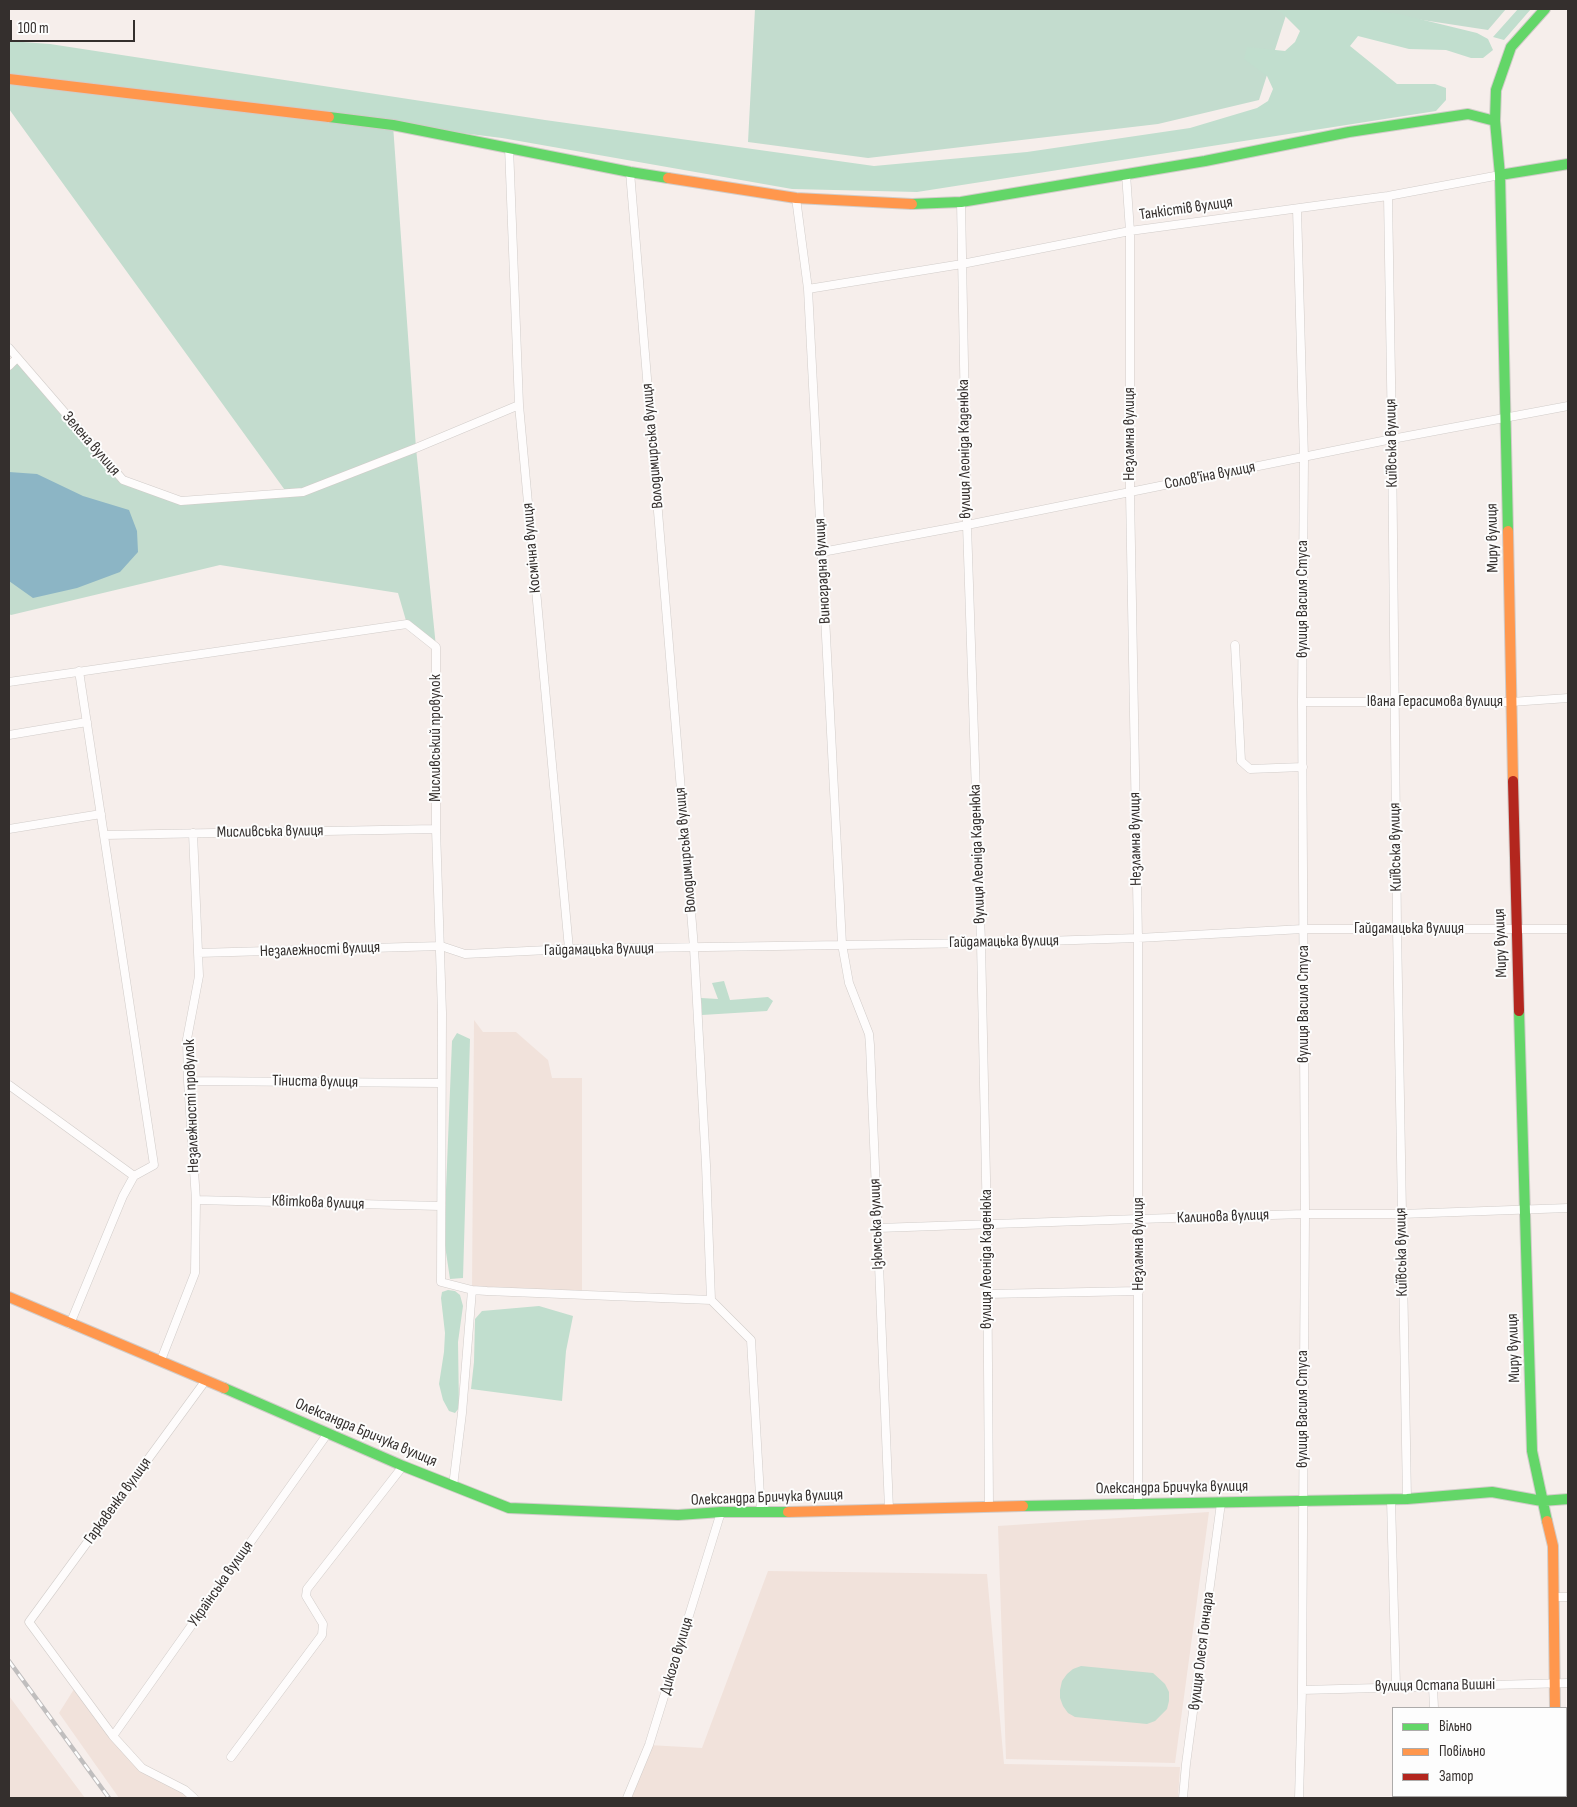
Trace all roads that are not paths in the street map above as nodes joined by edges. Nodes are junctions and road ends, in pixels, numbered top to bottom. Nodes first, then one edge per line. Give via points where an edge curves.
1 (1545, 9) edge
2 (9, 79) edge
3 (1495, 121) junction
4 (509, 147) junction
5 (1568, 164) edge
6 (630, 172) junction
7 (1126, 174) junction
8 (1500, 175) junction
9 (1388, 196) junction
10 (796, 198) junction
11 (961, 202) junction
12 (1297, 209) junction
13 (1130, 231) junction
14 (962, 264) junction
15 (808, 289) junction
16 (9, 348) edge
17 (17, 358) junction
18 (9, 366) edge
19 (519, 405) junction
20 (1568, 406) edge
21 (1505, 417) junction
22 (1392, 439) junction
23 (1304, 458) junction
24 (1130, 492) junction
25 (967, 525) junction
26 (822, 552) junction
27 (1235, 645) dead end
28 (79, 671) junction
29 (9, 682) edge
30 (1568, 698) edge
31 (1302, 702) junction
32 (1394, 702) junction
33 (1511, 702) junction
34 (87, 722) junction
35 (9, 734) edge
36 (1302, 768) junction
37 (101, 814) junction
38 (9, 829) edge
39 (436, 829) junction
40 (193, 833) junction
41 (104, 835) junction
42 (1397, 928) junction
43 (1303, 929) junction
44 (1516, 929) junction
45 (1568, 929) edge
46 (1138, 938) junction
47 (980, 943) junction
48 (842, 944) junction
49 (441, 946) junction
50 (694, 948) junction
51 (569, 949) junction
52 (198, 953) junction
53 (188, 1081) junction
54 (441, 1083) junction
55 (9, 1085) edge
56 (134, 1176) junction
57 (196, 1200) junction
58 (440, 1206) junction
59 (1568, 1208) edge
60 (1524, 1209) junction
61 (1305, 1214) junction
62 (1402, 1214) junction
63 (1138, 1219) junction
64 (987, 1225) junction
65 (878, 1228) junction
66 (472, 1290) junction
67 (1139, 1290) junction
68 (987, 1294) junction
69 (9, 1297) edge
70 (711, 1300) junction
71 (70, 1324) junction
72 (161, 1360) junction
73 (206, 1380) junction
74 (328, 1433) junction
75 (403, 1466) junction
76 (453, 1486) junction
77 (1407, 1499) junction
78 (1568, 1499) edge
79 (1391, 1500) junction
80 (1542, 1500) junction
81 (1303, 1501) junction
82 (1221, 1503) junction
83 (1138, 1504) junction
84 (989, 1506) junction
85 (889, 1509) junction
86 (721, 1512) junction
87 (761, 1513) junction
88 (1554, 1597) junction
89 (1568, 1597) edge
90 (1568, 1683) edge
91 (1555, 1684) junction
92 (1396, 1687) junction
93 (1433, 1687) junction
94 (1302, 1690) junction
95 (1434, 1707) edge
96 (1555, 1707) edge
97 (113, 1736) junction
98 (231, 1757) dead end
99 (194, 1798) edge
100 (627, 1798) edge
101 (1183, 1798) edge
102 (1299, 1798) edge

1 - 3 street, Миру вулиця via 1511,48 1496,90
2 - 4 street via 394,126
3 - 7 street via 1468,114 1349,132
3 - 8 street, Миру вулиця
4 - 6 street
4 - 19 street, Космічна вулиця
5 - 8 street, Танкістів вулиця
6 - 10 street
6 - 50 street, Володимирська вулиця
7 - 11 street
7 - 13 street, Незламна вулиця
8 - 9 street, Танкістів вулиця
8 - 21 street, Миру вулиця
9 - 12 street, Танкістів вулиця
9 - 22 street, Київська вулиця
10 - 11 street via 923,205
10 - 15 street, Виноградна вулиця
11 - 14 street, вулиця Леоніда Каденюка
12 - 13 street, Танкістів вулиця
12 - 23 street, вулиця Василя Стуса
13 - 14 street, Танкістів вулиця
13 - 24 street, Незламна вулиця
14 - 15 street, Танкістів вулиця
14 - 25 street, вулиця Леоніда Каденюка
15 - 26 street, Виноградна вулиця
16 - 17 street, Зелена вулиця
17 - 18 street
17 - 19 street, Зелена вулиця via 123,480 181,501 303,492
19 - 51 street, Космічна вулиця
20 - 21 street, Солов'їна вулиця
21 - 22 street, Солов'їна вулиця
21 - 33 street, Миру вулиця
22 - 23 street, Солов'їна вулиця
22 - 32 street, Київська вулиця
23 - 24 street, Солов'їна вулиця
23 - 31 street, вулиця Василя Стуса
24 - 25 street, Солов'їна вулиця
24 - 46 street, Незламна вулиця
25 - 26 street, Солов'їна вулиця
25 - 47 street, вулиця Леоніда Каденюка
26 - 48 street, Виноградна вулиця
27 - 36 street via 1241,761 1250,769
28 - 29 street
28 - 34 street
28 - 39 street, Мисливський провулок via 407,624 436,647
30 - 33 street, Івана Герасимова вулиця
31 - 32 street, Івана Герасимова вулиця
31 - 36 street, вулиця Василя Стуса
32 - 33 street, Івана Герасимова вулиця
32 - 42 street, Київська вулиця
33 - 44 street, Миру вулиця
34 - 35 street
34 - 37 street
36 - 43 street, вулиця Василя Стуса
37 - 38 street
37 - 41 street
39 - 40 street, Мисливська вулиця
39 - 49 street, Мисливський провулок
40 - 41 street, Мисливська вулиця
40 - 52 street, Незалежності провулок
41 - 56 street via 154,1165
42 - 43 street, Гайдамацька вулиця
42 - 44 street, Гайдамацька вулиця
42 - 62 street, Київська вулиця
43 - 46 street, Гайдамацька вулиця
43 - 61 street, вулиця Василя Стуса
44 - 45 street, Гайдамацька вулиця
44 - 60 street, Миру вулиця
46 - 47 street, Гайдамацька вулиця
46 - 63 street, Незламна вулиця
47 - 48 street, Гайдамацька вулиця
47 - 64 street, вулиця Леоніда Каденюка
48 - 50 street, Гайдамацька вулиця
48 - 65 street, Ізюмська вулиця via 849,983 869,1034
49 - 51 street, Гайдамацька вулиця via 465,954
49 - 52 street, Незалежності вулиця
49 - 54 street, Мисливський провулок
50 - 51 street, Гайдамацька вулиця
50 - 70 street, Володимирська вулиця
52 - 53 street, Незалежності провулок via 199,976 187,1039
53 - 54 street, Тіниста вулиця
53 - 57 street, Незалежності провулок
54 - 58 street, Мисливський провулок
55 - 56 street
56 - 71 street
57 - 58 street, Квіткова вулиця
57 - 72 street, Незалежності провулок via 195,1272
58 - 66 street, Мисливський провулок via 441,1282
59 - 60 street, Калинова вулиця
60 - 62 street, Калинова вулиця
60 - 80 street, Миру вулиця via 1532,1451
61 - 62 street, Калинова вулиця
61 - 63 street, Калинова вулиця
61 - 81 street, вулиця Василя Стуса
62 - 77 street, Київська вулиця
63 - 64 street, Калинова вулиця
63 - 67 street, Незламна вулиця
64 - 65 street, Калинова вулиця
64 - 68 street, вулиця Леоніда Каденюка
65 - 85 street, Ізюмська вулиця
66 - 70 street
66 - 76 street
67 - 68 street
67 - 83 street, Незламна вулиця
68 - 84 street, вулиця Леоніда Каденюка
69 - 71 street, Олександра Бричука вулиця
70 - 87 street via 751,1340
71 - 72 street, Олександра Бричука вулиця
72 - 73 street, Олександра Бричука вулиця
73 - 74 street, Олександра Бричука вулиця
73 - 97 street, Гаркавенка вулиця via 29,1622
74 - 75 street, Олександра Бричука вулиця
74 - 97 street, Українська вулиця
75 - 76 street, Олександра Бричука вулиця
75 - 98 street via 307,1589 306,1596 323,1624 322,1635
76 - 86 street, Олександра Бричука вулиця via 509,1508 678,1515
77 - 79 street, Олександра Бричука вулиця
77 - 80 street, Олександра Бричука вулиця via 1492,1492
78 - 80 street, Олександра Бричука вулиця
79 - 81 street, Олександра Бричука вулиця
79 - 92 street
80 - 88 street, Миру вулиця via 1553,1546
81 - 82 street, Олександра Бричука вулиця
81 - 94 street, вулиця Василя Стуса
82 - 83 street, Олександра Бричука вулиця
82 - 101 street, вулиця Олеся Гончара
83 - 84 street, Олександра Бричука вулиця
84 - 85 street, Олександра Бричука вулиця
85 - 87 street, Олександра Бричука вулиця
86 - 87 street, Олександра Бричука вулиця
86 - 100 street, Дикого вулиця via 649,1745
88 - 89 street
88 - 91 street, Миру вулиця
90 - 91 street, вулиця Остапа Вишні
91 - 93 street, вулиця Остапа Вишні
91 - 96 street, Миру вулиця
92 - 93 street, вулиця Остапа Вишні
92 - 94 street, вулиця Остапа Вишні
93 - 95 street
94 - 102 street, вулиця Василя Стуса
97 - 99 street via 142,1768 186,1790

